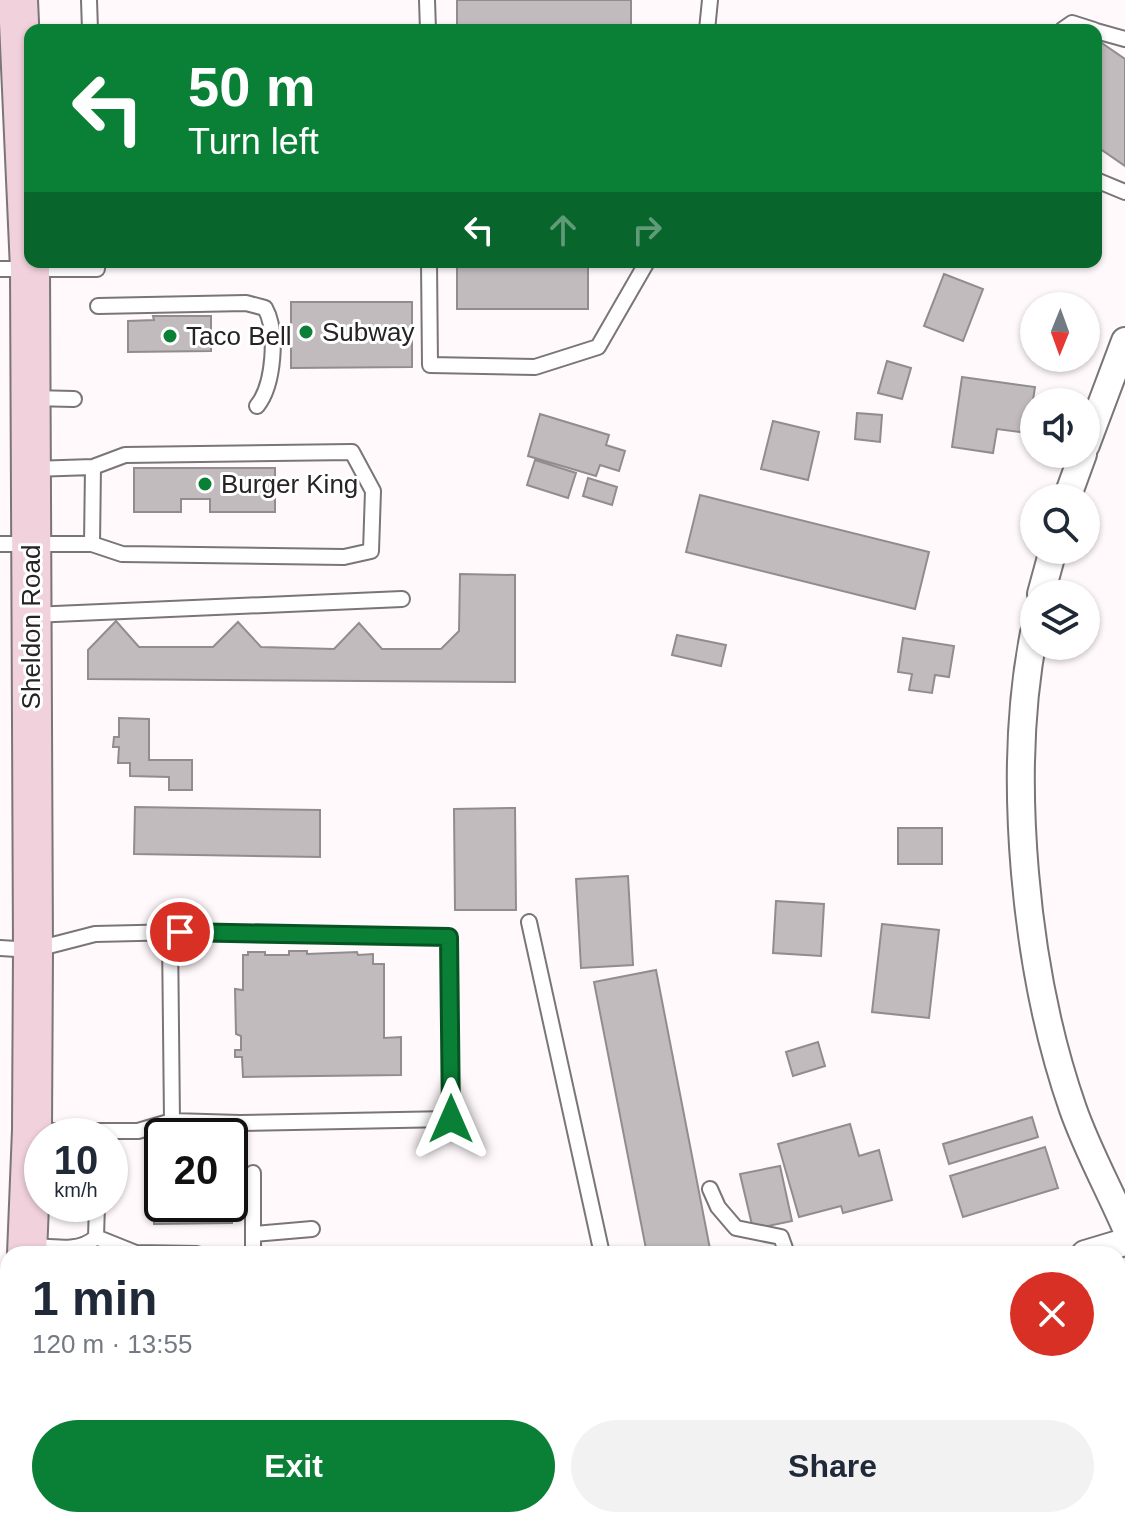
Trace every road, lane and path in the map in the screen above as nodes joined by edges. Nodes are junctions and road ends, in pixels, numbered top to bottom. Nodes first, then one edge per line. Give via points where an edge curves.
1 (18, 0) edge
2 (89, 0) edge
3 (427, 0) edge
4 (710, 0) edge
5 (90, 24) edge
6 (428, 24) edge
7 (708, 24) edge
8 (1102, 32) edge
9 (1125, 39) edge
10 (24, 82) edge
11 (24, 138) edge
12 (1102, 182) edge
13 (1125, 192) edge
14 (97, 268) edge
15 (429, 268) edge
16 (644, 268) edge
17 (15, 269) edge
18 (98, 306) dead end
19 (1125, 341) edge
20 (31, 398) junction
21 (74, 399) dead end
22 (257, 406) dead end
23 (1100, 408) edge
24 (93, 467) junction
25 (31, 469) junction
26 (92, 544) junction
27 (19, 573) edge
28 (402, 599) dead end
29 (1029, 660) edge
30 (529, 922) dead end
31 (170, 934) junction
32 (16, 949) edge
33 (31, 1118) edge
34 (172, 1118) edge
35 (248, 1123) edge
36 (253, 1173) dead end
37 (710, 1189) dead end
38 (30, 1222) edge
39 (96, 1222) edge
40 (1125, 1226) edge
41 (312, 1229) dead end
42 (253, 1234) junction
43 (96, 1237) junction
44 (27, 1246) edge
45 (83, 1246) edge
46 (118, 1246) edge
47 (253, 1246) edge
48 (600, 1246) edge
49 (784, 1246) edge

1 - 10 main road, Sheldon Road
2 - 5 lane
3 - 6 lane
4 - 7 lane
8 - 9 lane
11 - 17 main road, Sheldon Road
12 - 13 lane
14 - 17 lane
15 - 16 lane via 430,365 535,367 598,347
17 - 20 main road, Sheldon Road
18 - 22 lane via 246,303 265,308 273,321 269,383
19 - 23 street
20 - 21 lane
20 - 25 main road, Sheldon Road
24 - 25 lane
24 - 26 lane
24 - 26 lane via 125,455 352,452 373,491 371,551 344,557 122,554
25 - 27 main road, Sheldon Road
26 - 27 lane
27 - 28 lane
27 - 32 main road, Sheldon Road
29 - 40 street via 1021,774 1024,863 1050,1033 1074,1110
30 - 48 lane
31 - 32 lane via 95,934
31 - 34 lane
31 - 35 lane via 449,937 451,1119
32 - 33 main road, Sheldon Road
36 - 42 lane
37 - 49 lane via 736,1228 781,1237
38 - 44 main road, Sheldon Road
39 - 43 lane
41 - 42 lane
42 - 47 lane
43 - 45 lane
43 - 46 lane

